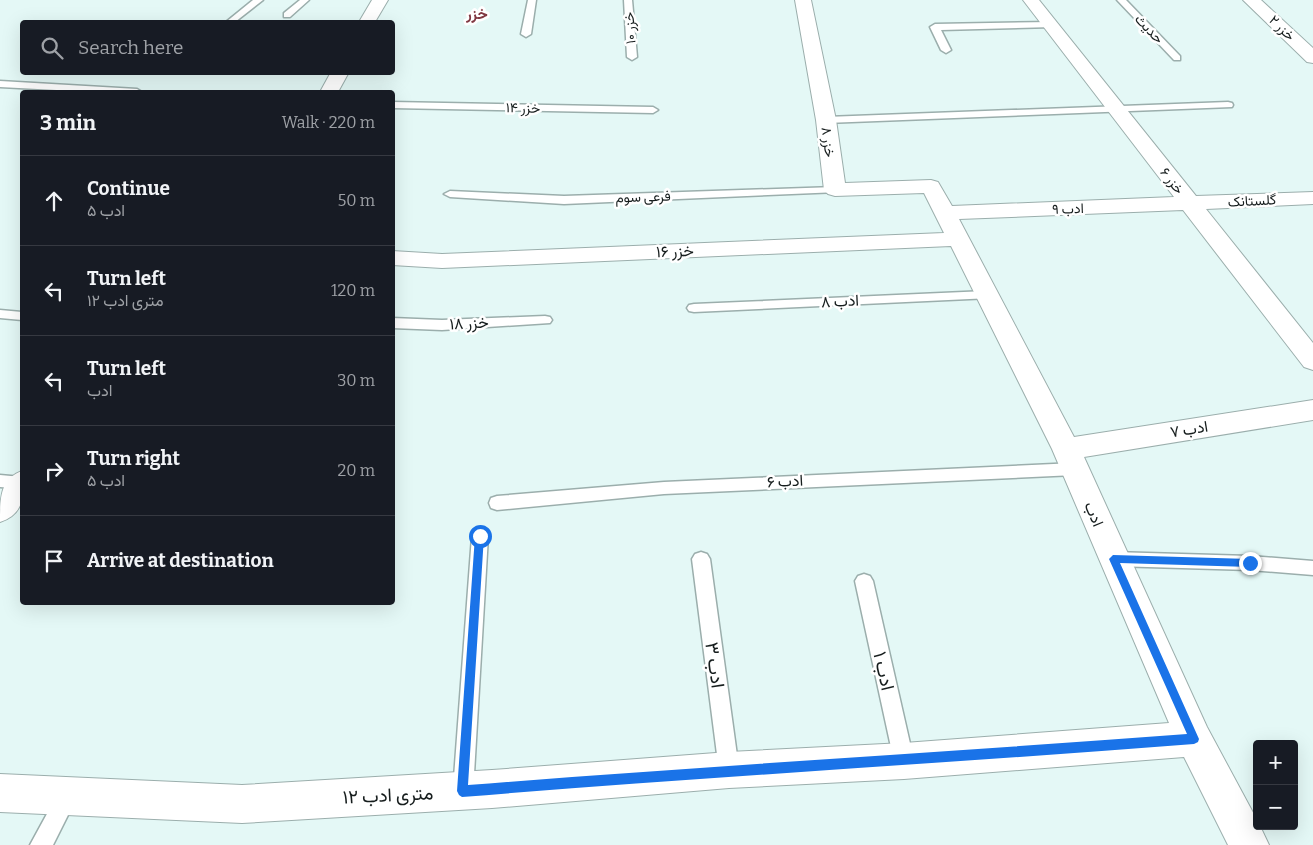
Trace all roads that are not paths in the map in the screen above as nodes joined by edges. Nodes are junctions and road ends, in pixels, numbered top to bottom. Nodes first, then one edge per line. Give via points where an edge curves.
1 (259, 0) edge
2 (305, 0) edge
3 (380, 0) edge
4 (532, 0) edge
5 (628, 0) edge
6 (804, 0) edge
7 (1031, 0) edge
8 (1121, 0) edge
9 (1251, 0) edge
10 (287, 15) dead end
11 (233, 20) edge
12 (368, 20) edge
13 (1050, 25) junction
14 (526, 34) dead end
15 (946, 50) dead end
16 (632, 57) dead end
17 (1177, 58) dead end
18 (1313, 58) edge
19 (338, 75) edge
20 (0, 84) edge
21 (104, 90) edge
22 (330, 90) edge
23 (395, 105) edge
24 (1228, 105) dead end
25 (1116, 108) junction
26 (653, 110) dead end
27 (826, 120) junction
28 (835, 190) junction
29 (450, 194) dead end
30 (1313, 198) edge
31 (1190, 204) junction
32 (946, 213) junction
33 (958, 239) junction
34 (395, 258) edge
35 (986, 295) junction
36 (694, 308) dead end
37 (0, 314) edge
38 (20, 316) edge
39 (545, 320) dead end
40 (395, 323) edge
41 (1313, 361) edge
42 (1313, 410) edge
43 (1070, 459) junction
44 (15, 482) edge
45 (497, 503) dead end
46 (0, 510) edge
47 (480, 536) dead end
48 (701, 559) dead end
49 (1113, 559) junction
50 (1313, 568) edge
51 (864, 581) dead end
52 (1194, 739) junction
53 (904, 761) junction
54 (729, 770) junction
55 (462, 791) junction
56 (0, 793) edge
57 (68, 796) junction
58 (41, 845) edge
59 (1249, 845) edge

1 - 11 lane
2 - 10 lane
3 - 12 street
4 - 14 lane
5 - 16 lane, خزر ۱۰
6 - 27 street, خزر ۸
7 - 13 street, خزر ۶
8 - 17 lane, حدیث
9 - 18 street, خزر ۲
13 - 15 lane via 935,27
13 - 25 street, خزر ۶
19 - 22 street
20 - 21 lane
23 - 26 lane, خزر ۱۴
24 - 25 lane
25 - 27 lane
25 - 31 street, خزر ۶
27 - 28 street, خزر ۸
28 - 29 lane, فرعی سوم via 564,200
28 - 32 street, ادب via 931,186
30 - 31 street, گلستانک
31 - 32 street, ادب ۹
31 - 41 street, خزر ۶
32 - 33 street, ادب
33 - 34 street, خزر ۱۶ via 442,261
33 - 35 street, ادب
35 - 36 lane, ادب ۸
35 - 43 street, ادب
37 - 38 lane
39 - 40 lane, خزر ۱۸ via 442,325
42 - 43 street, ادب ۷
43 - 45 lane, ادب ۶
43 - 49 street, ادب
44 - 46 street
47 - 55 lane
48 - 54 lane, ادب ۳
49 - 50 lane
49 - 52 street, ادب
51 - 53 lane, ادب ۱
52 - 53 street, ۱۲ متری ادب
52 - 59 street, ادب
53 - 54 street, ۱۲ متری ادب
54 - 55 street, ۱۲ متری ادب
55 - 57 street, ۱۲ متری ادب via 242,804
56 - 57 street, ۱۲ متری ادب
57 - 58 lane

